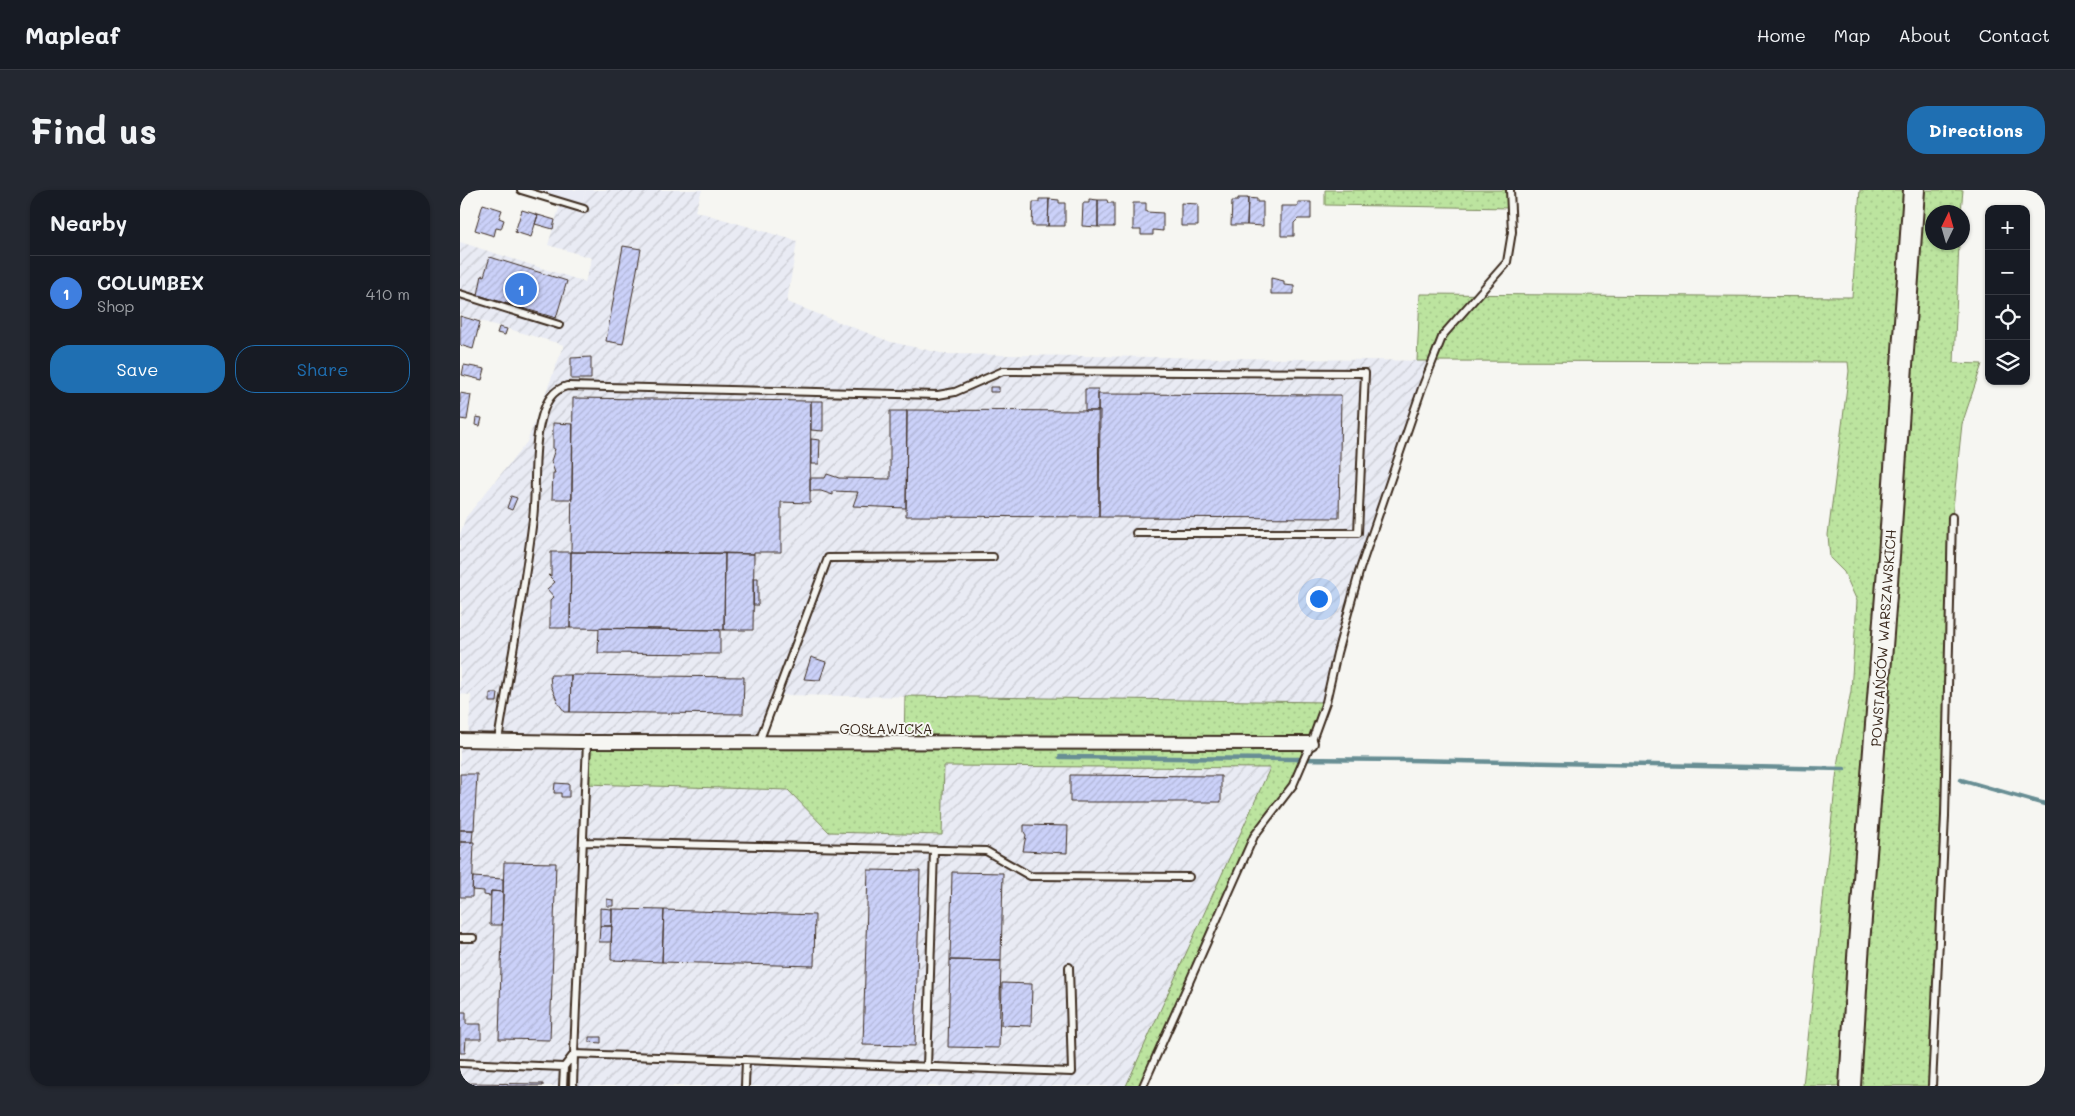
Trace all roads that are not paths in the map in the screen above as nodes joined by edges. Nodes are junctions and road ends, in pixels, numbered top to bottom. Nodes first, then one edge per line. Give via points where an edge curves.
1 (521, 190) edge
2 (1510, 190) edge
3 (1914, 190) edge
4 (584, 209) dead end
5 (460, 294) edge
6 (559, 325) dead end
7 (1952, 517) dead end
8 (1136, 533) dead end
9 (993, 557) dead end
10 (460, 740) edge
11 (498, 740) junction
12 (587, 742) junction
13 (759, 742) junction
14 (1312, 743) junction
15 (583, 842) junction
16 (934, 850) junction
17 (1189, 876) dead end
18 (460, 938) edge
19 (473, 938) dead end
20 (1069, 967) dead end
21 (574, 1054) junction
22 (746, 1060) junction
23 (460, 1063) edge
24 (564, 1066) junction
25 (927, 1067) junction
26 (563, 1086) edge
27 (573, 1086) edge
28 (745, 1086) edge
29 (1143, 1086) edge
30 (1850, 1086) edge
31 (1932, 1086) edge

1 - 4 lane
2 - 14 lane via 1512,232 1507,262 1443,336 1360,569 1326,702
3 - 30 main road, POWSTAŃCÓW WARSZAWSKICH
5 - 6 lane
7 - 31 lane via 1945,816
8 - 11 lane via 1358,533 1365,373 1003,371 955,392 938,395 560,388 551,395 542,416 536,447 533,517
9 - 13 lane via 828,558
10 - 11 street, GOSŁAWICKA
11 - 12 street, GOSŁAWICKA
12 - 13 street, GOSŁAWICKA
12 - 15 lane
13 - 14 street, GOSŁAWICKA
14 - 29 lane via 1293,785 1254,836
15 - 16 lane
15 - 21 lane
16 - 17 lane via 986,851 1030,876
16 - 25 lane
18 - 19 lane
20 - 25 lane via 1072,1072
21 - 22 lane
21 - 24 lane
21 - 27 lane
22 - 25 lane
22 - 28 lane
23 - 24 lane
24 - 26 lane

